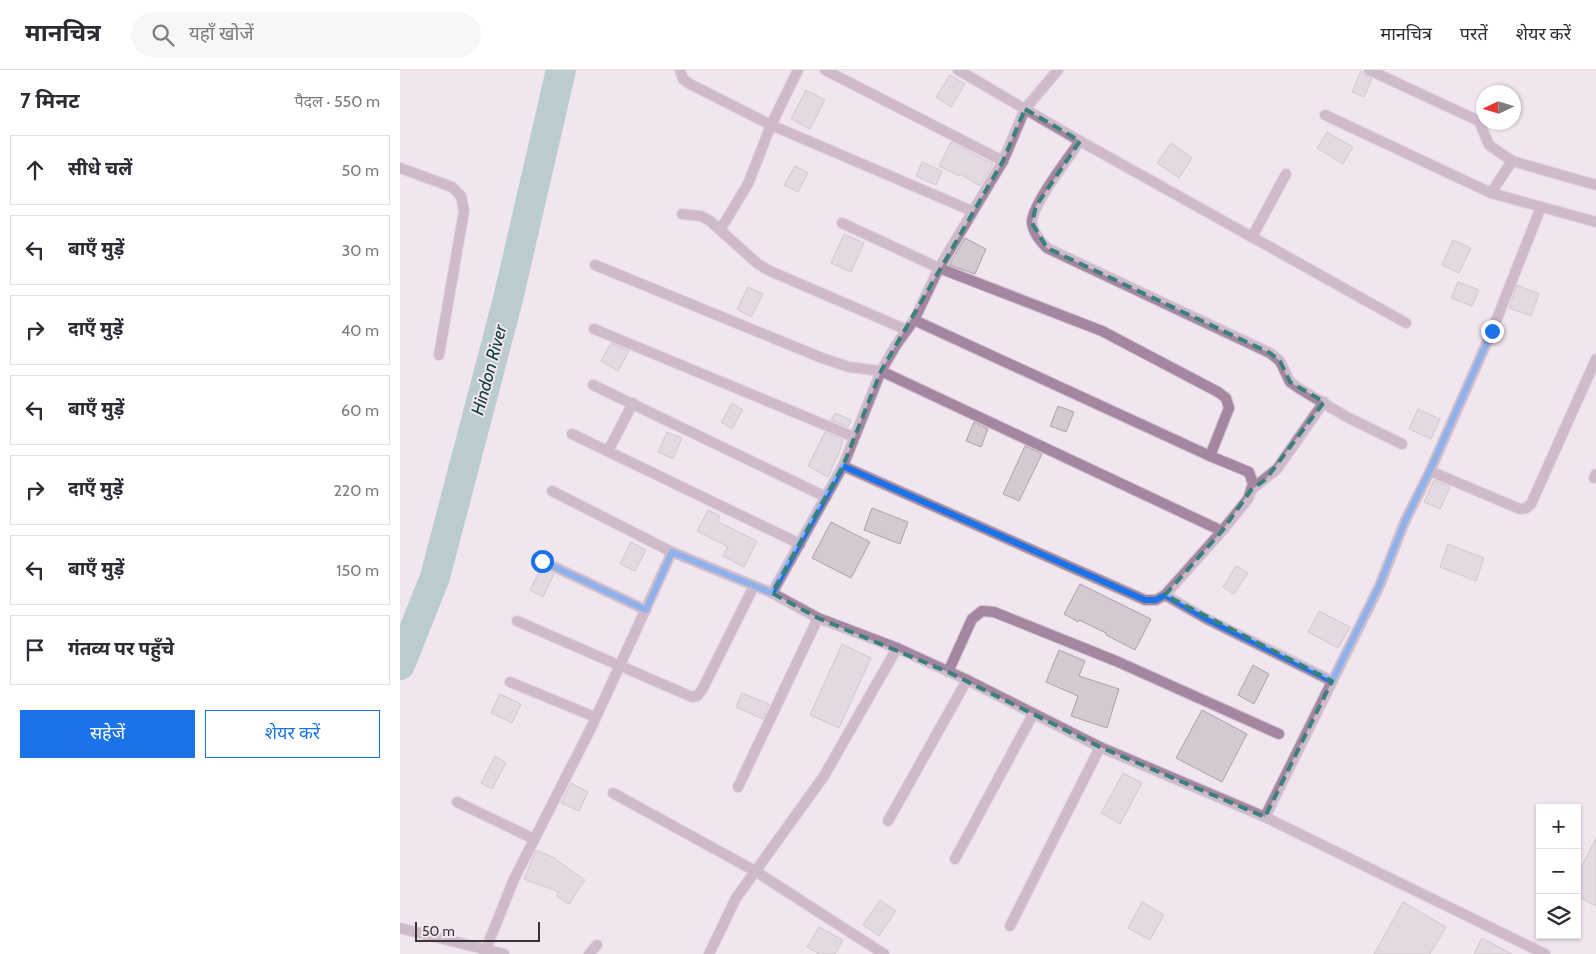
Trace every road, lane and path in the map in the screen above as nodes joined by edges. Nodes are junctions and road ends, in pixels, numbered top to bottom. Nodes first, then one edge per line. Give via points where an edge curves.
1 (680, 70) edge
2 (798, 70) edge
3 (825, 70) edge
4 (958, 70) edge
5 (1058, 70) edge
6 (1368, 70) edge
7 (1025, 109) junction
8 (1325, 115) dead end
9 (771, 125) junction
10 (1080, 140) junction
11 (1512, 160) junction
12 (1003, 161) junction
13 (400, 168) edge
14 (1286, 174) dead end
15 (1596, 185) edge
16 (1491, 193) junction
17 (1541, 207) junction
18 (972, 211) junction
19 (682, 214) dead end
20 (1596, 222) edge
21 (842, 223) dead end
22 (720, 230) junction
23 (1252, 236) junction
24 (595, 265) dead end
25 (939, 268) junction
26 (914, 320) junction
27 (1406, 323) dead end
28 (594, 329) dead end
29 (907, 330) junction
30 (439, 355) dead end
31 (1596, 359) edge
32 (881, 371) junction
33 (593, 384) dead end
34 (1324, 402) junction
35 (633, 403) junction
36 (572, 434) dead end
37 (854, 437) junction
38 (1402, 444) dead end
39 (608, 451) junction
40 (1210, 456) junction
41 (843, 466) junction
42 (1430, 470) junction
43 (1251, 490) junction
44 (552, 491) dead end
45 (826, 497) junction
46 (1222, 531) junction
47 (800, 544) junction
48 (672, 552) junction
49 (542, 561) dead end
50 (754, 586) junction
51 (772, 593) junction
52 (1165, 595) junction
53 (646, 610) junction
54 (818, 618) junction
55 (516, 621) dead end
56 (897, 648) junction
57 (619, 665) junction
58 (948, 672) junction
59 (967, 680) junction
60 (1332, 681) junction
61 (510, 682) dead end
62 (1032, 714) junction
63 (595, 717) junction
64 (1278, 734) dead end
65 (1100, 747) junction
66 (738, 787) dead end
67 (613, 793) dead end
68 (457, 802) dead end
69 (1265, 817) junction
70 (888, 820) dead end
71 (534, 839) junction
72 (955, 859) dead end
73 (755, 870) junction
74 (1010, 926) dead end
75 (400, 928) edge
76 (598, 945) dead end
77 (484, 952) edge
78 (504, 954) edge
79 (589, 954) edge
80 (710, 954) edge
81 (884, 954) edge
82 (1545, 954) edge

1 - 9 street via 683,79 690,84
2 - 9 street
3 - 12 street
4 - 7 street
5 - 7 street
6 - 11 street via 1479,121 1489,145
7 - 10 street
7 - 12 street
8 - 16 street
9 - 18 street
9 - 22 street via 748,184
10 - 23 street
10 - 34 street via 1036,206 1032,223 1036,236 1047,248 1270,353 1280,361 1290,382
11 - 15 street
11 - 16 street
12 - 18 street
13 - 30 street via 452,187 461,196 464,211
14 - 23 street
16 - 17 street
17 - 20 street
17 - 42 street via 1492,331
18 - 25 street
19 - 22 street via 702,216
21 - 25 street
22 - 29 street via 770,271
23 - 27 street
24 - 32 street via 822,358 849,367
25 - 26 street
25 - 40 street via 1102,331 1218,392 1226,398 1229,408
26 - 29 street
26 - 40 street
28 - 37 street
29 - 32 street
31 - 42 street via 1531,504 1526,508 1520,509
32 - 37 street
32 - 46 street
33 - 35 street
34 - 38 street
34 - 43 street via 1277,469
35 - 39 street
35 - 45 street
36 - 39 street
37 - 41 street
39 - 47 street
40 - 43 street via 1249,472 1253,484
41 - 45 street
41 - 52 street via 1145,600 1156,600
42 - 60 street via 1379,586
43 - 46 street via 1248,499
44 - 48 street
45 - 47 street
46 - 52 street
47 - 51 street
48 - 50 street
48 - 53 street
49 - 53 street
50 - 51 street
50 - 57 street via 697,696 692,697
51 - 54 street
52 - 60 street
53 - 57 street
54 - 56 street
54 - 66 street
55 - 57 street
56 - 58 street
56 - 73 street via 824,776
57 - 63 street
58 - 59 street
58 - 64 street via 972,619 982,611 994,612 1116,661
59 - 62 street
59 - 70 street
60 - 69 street
61 - 63 street
62 - 65 street
62 - 72 street
63 - 71 street
65 - 69 street
65 - 74 street
67 - 73 street
68 - 71 street
69 - 82 street
71 - 77 street
73 - 80 street via 736,898
73 - 81 street
75 - 77 street
76 - 79 street
77 - 78 street

